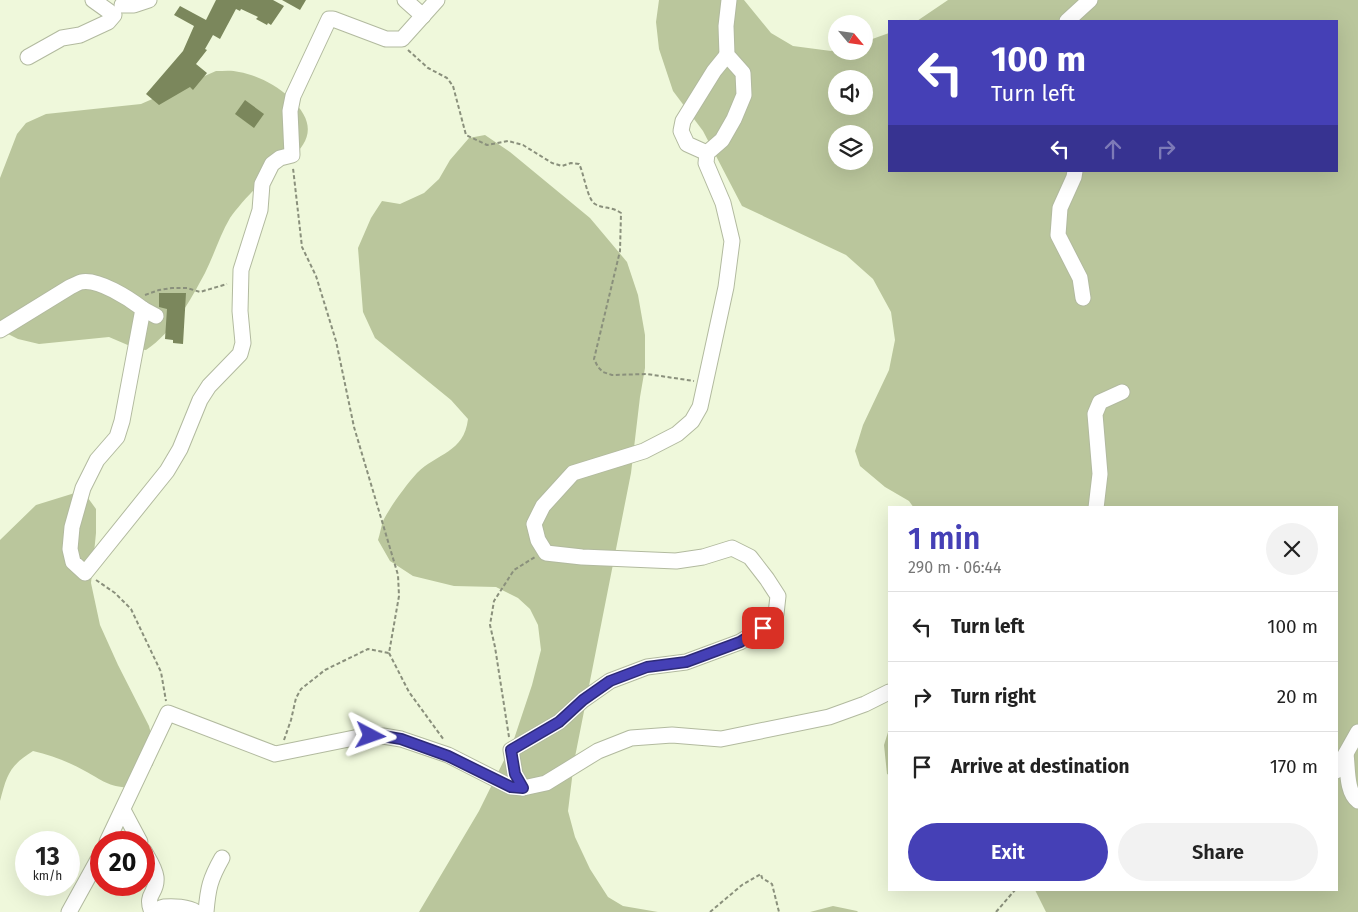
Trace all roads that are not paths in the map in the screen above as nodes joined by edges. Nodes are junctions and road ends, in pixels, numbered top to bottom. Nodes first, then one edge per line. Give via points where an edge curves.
1 (93, 0) edge
2 (149, 0) edge
3 (405, 0) edge
4 (437, 0) edge
5 (729, 0) edge
6 (1090, 0) edge
7 (120, 7) edge
8 (423, 16) junction
9 (1069, 20) edge
10 (727, 55) junction
11 (28, 57) dead end
12 (707, 153) junction
13 (1075, 172) edge
14 (1083, 298) dead end
15 (138, 305) junction
16 (156, 316) dead end
17 (0, 330) edge
18 (1122, 392) dead end
19 (1096, 506) edge
20 (888, 692) edge
21 (1358, 732) edge
22 (1346, 754) junction
23 (1338, 768) edge
24 (523, 788) junction
25 (1358, 802) edge
26 (123, 810) junction
27 (113, 831) edge
28 (134, 831) edge
29 (222, 858) dead end
30 (155, 873) edge
31 (90, 874) edge
32 (155, 887) edge
33 (150, 896) edge
34 (69, 912) edge
35 (196, 912) edge
36 (206, 912) edge

1 - 7 street
2 - 7 street
3 - 8 street
4 - 8 street
5 - 10 street
6 - 9 street
7 - 11 street via 108,22 80,35 62,38
8 - 15 street via 402,39 386,39 328,19 292,96 292,155 272,164 262,184 260,210 241,270 243,343 240,354 200,400 180,449 167,471 86,573 73,562 70,549 72,527 97,460 117,437
10 - 12 street via 743,73 744,95 722,140
10 - 12 street via 683,121 681,131 687,144
12 - 24 street via 706,163 723,203 732,241 726,287 700,408 692,421 677,434 644,451 573,473 542,506 534,524 546,553 676,561 732,548 750,557 767,578 778,596 776,614 763,628 740,642 686,662 647,667 610,681 559,722 511,750 515,774
13 - 14 street via 1060,208 1058,235 1080,278
15 - 16 street
15 - 17 street via 100,284 83,281
18 - 19 street via 1100,402 1095,414 1100,474
20 - 24 street via 829,717 721,739 672,735 631,738 598,751 546,783
21 - 22 street
22 - 23 street
22 - 25 street via 1351,791
24 - 26 street via 511,787 448,756 401,739 359,737 275,754 168,713
26 - 27 street
26 - 28 street
29 - 36 street via 208,885
30 - 32 street
31 - 34 street
33 - 35 street via 148,903 152,912 162,907

